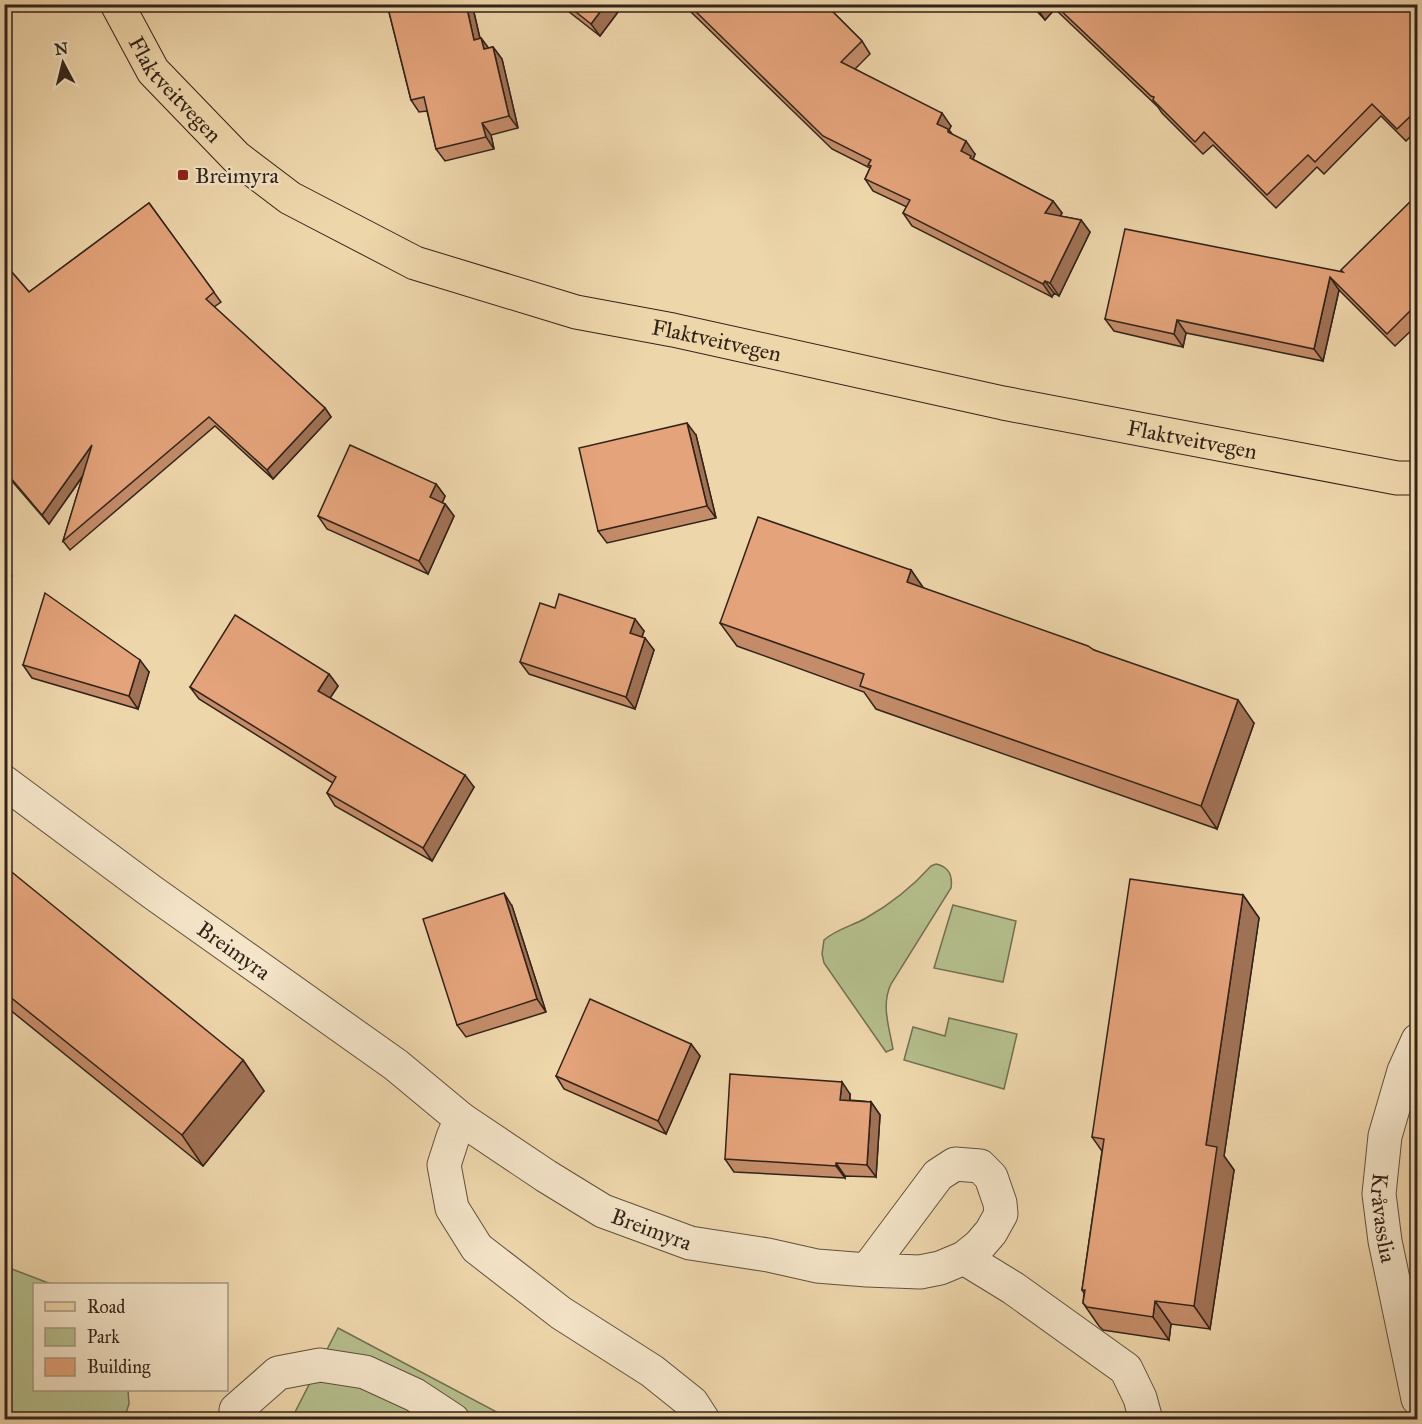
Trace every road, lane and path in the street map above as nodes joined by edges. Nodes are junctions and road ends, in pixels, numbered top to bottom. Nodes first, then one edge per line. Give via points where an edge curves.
1 (117, 4) edge
2 (1418, 478) edge
3 (4, 782) edge
4 (1418, 1040) edge
5 (461, 1119) junction
6 (964, 1258) junction
7 (867, 1270) junction
8 (1418, 1399) edge
9 (236, 1410) dead end
10 (453, 1419) edge
11 (703, 1419) edge
12 (1146, 1419) edge

1 - 2 main road, Flaktveitvegen via 153,71 236,158 290,198 415,263 576,312 1003,403 1397,478
3 - 5 street, Breimyra via 396,1065
4 - 8 street, Kråvasslia via 1404,1071 1385,1136 1379,1194
5 - 7 street, Breimyra via 603,1211 690,1243 817,1266
5 - 11 street via 444,1165 452,1208 477,1248 561,1313 652,1371 692,1403
6 - 7 street, Breimyra via 920,1272
6 - 7 street, Breimyra via 991,1232 1001,1214 1000,1203 991,1177 980,1166 955,1164 938,1175
6 - 12 street via 1126,1369
9 - 10 street via 278,1373 320,1365 364,1372 415,1395

